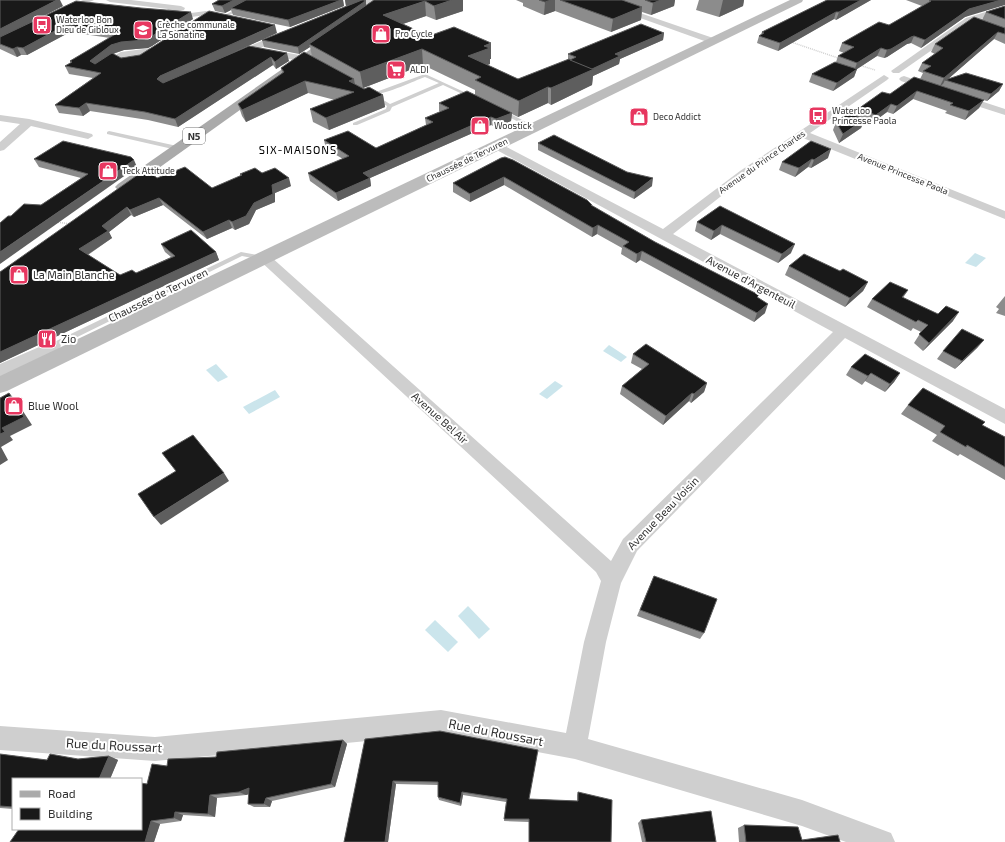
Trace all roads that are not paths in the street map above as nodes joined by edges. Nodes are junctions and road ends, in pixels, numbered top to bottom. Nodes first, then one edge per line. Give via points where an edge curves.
1 (257, 0) edge
2 (372, 0) edge
3 (594, 0) edge
4 (798, 0) edge
5 (388, 1) edge
6 (60, 2) dead end
7 (83, 2) edge
8 (105, 4) edge
9 (1005, 8) edge
10 (57, 14) edge
11 (208, 14) junction
12 (336, 14) edge
13 (223, 17) junction
14 (238, 20) edge
15 (969, 20) junction
16 (358, 21) edge
17 (197, 22) edge
18 (983, 25) edge
19 (277, 28) edge
20 (346, 29) edge
21 (713, 41) junction
22 (154, 48) edge
23 (250, 49) junction
24 (114, 59) edge
25 (222, 61) edge
26 (308, 61) junction
27 (896, 70) junction
28 (881, 75) junction
29 (904, 79) junction
30 (443, 83) junction
31 (480, 101) edge
32 (390, 106) junction
33 (500, 111) edge
34 (1005, 112) edge
35 (0, 118) edge
36 (29, 122) junction
37 (355, 124) dead end
38 (534, 128) junction
39 (109, 133) dead end
40 (802, 134) junction
41 (88, 136) dead end
42 (497, 146) junction
43 (0, 148) edge
44 (177, 148) junction
45 (109, 197) edge
46 (1005, 214) edge
47 (664, 235) junction
48 (265, 259) junction
49 (843, 331) junction
50 (57, 352) junction
51 (0, 371) edge
52 (0, 385) edge
53 (1005, 417) edge
54 (611, 581) junction
55 (0, 738) edge
56 (575, 747) junction
57 (882, 842) edge

1 - 13 lane
2 - 12 street
3 - 21 street
4 - 21 main road, Chaussée de Tervuren
5 - 16 main road
6 - 7 street
7 - 8 street
7 - 10 street
8 - 11 street via 190,15
9 - 15 street
11 - 13 street
11 - 17 street
13 - 14 street
15 - 18 street
15 - 27 street
19 - 23 street via 292,32
20 - 26 main road, N5
21 - 38 main road, Chaussée de Tervuren
22 - 24 street via 139,59
23 - 25 street
23 - 26 street
26 - 44 main road, N5
27 - 28 street via 885,70
27 - 29 street via 904,74
28 - 29 street via 893,80
28 - 40 street, Avenue du Prince Charles
29 - 34 street
30 - 31 lane
30 - 32 lane
30 - 32 lane via 425,75 377,93 366,93
32 - 37 lane via 388,110
33 - 38 lane
35 - 36 street
36 - 41 street
36 - 43 street
38 - 42 main road, Chaussée de Tervuren
39 - 44 lane
40 - 46 street, Avenue Princesse Paola
40 - 47 street, Avenue du Prince Charles via 744,173
42 - 47 street, Avenue d'Argenteuil
42 - 48 main road, Chaussée de Tervuren
44 - 45 main road, N5
47 - 49 street, Avenue d'Argenteuil
48 - 50 main road, Chaussée de Tervuren
48 - 54 street, Avenue Bel Air via 603,565
49 - 53 street, Avenue d'Argenteuil
49 - 54 street, Avenue Beau Voisin via 630,545
50 - 51 street, Chaussée de Tervuren
50 - 52 main road, Chaussée de Tervuren
54 - 56 street, Avenue Beau Voisin via 595,642
55 - 56 street, Rue du Roussart via 155,749 441,722
56 - 57 street, Rue du Roussart via 802,813

